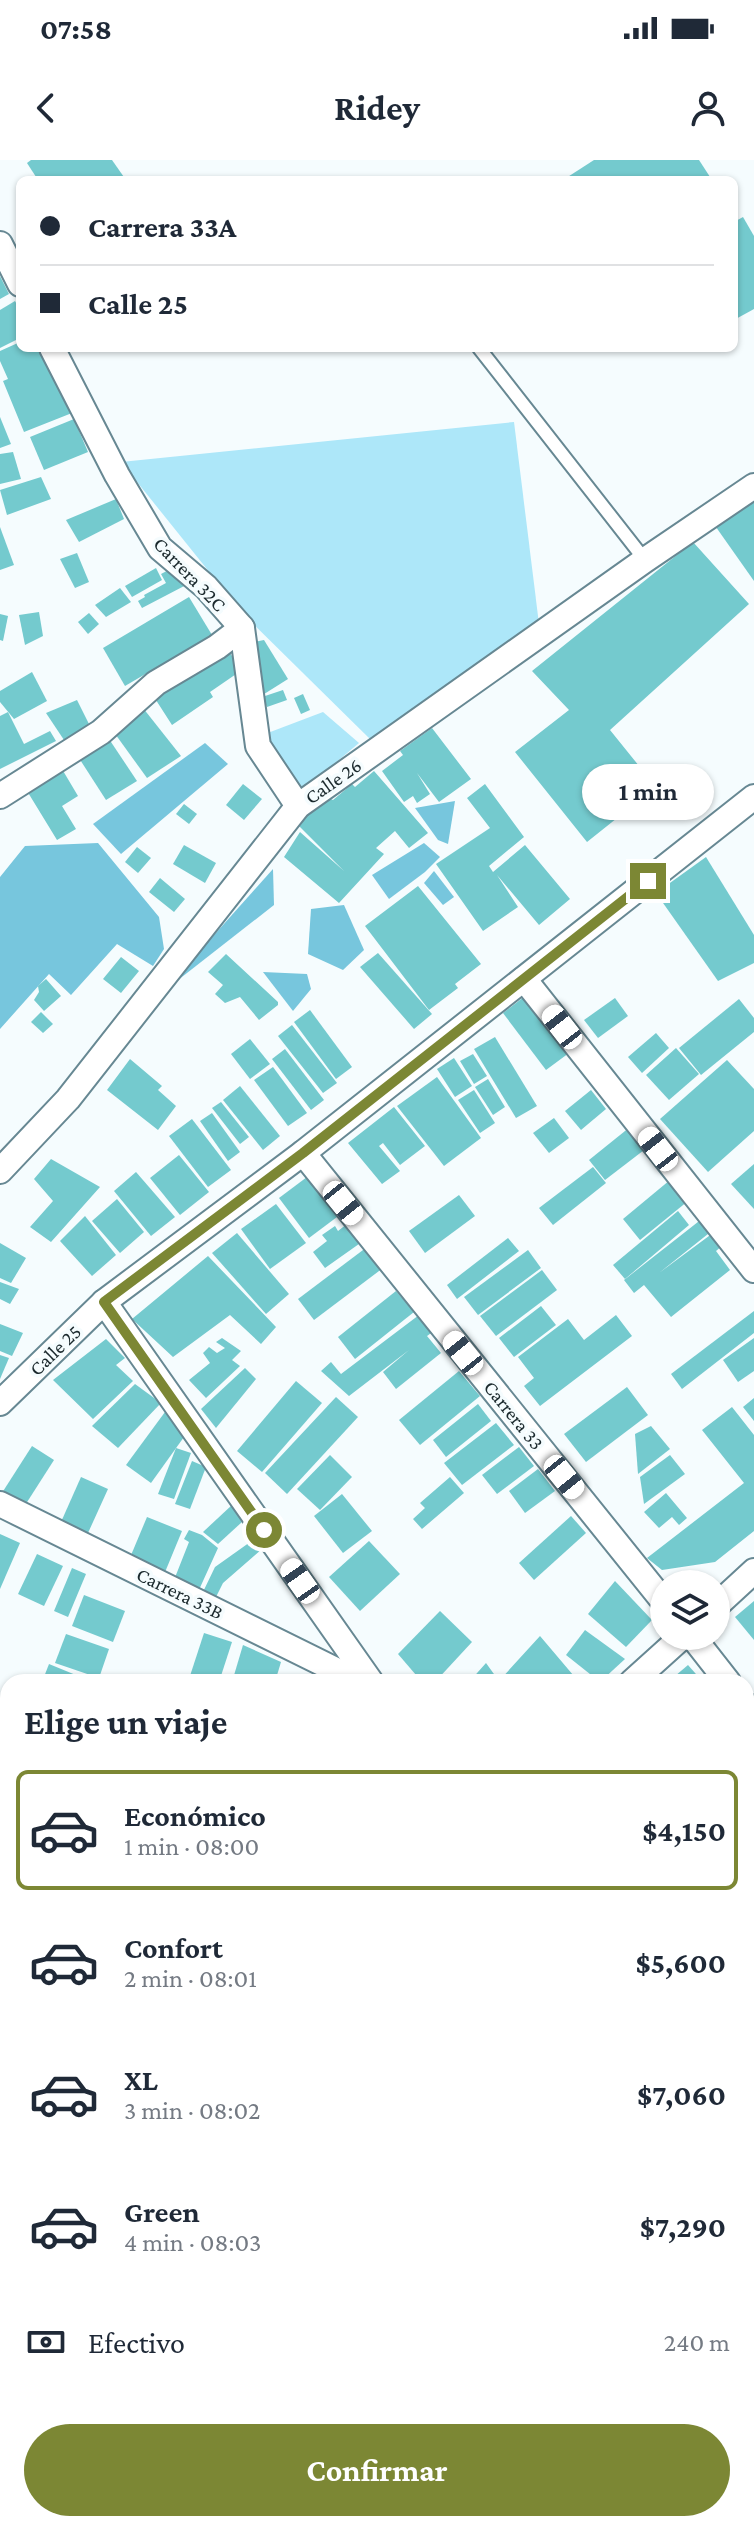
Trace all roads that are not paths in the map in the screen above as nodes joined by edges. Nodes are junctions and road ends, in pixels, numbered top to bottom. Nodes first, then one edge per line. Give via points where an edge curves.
1 (0, 244) edge
2 (16, 276) edge
3 (54, 352) edge
4 (482, 352) edge
5 (754, 486) edge
6 (645, 560) junction
7 (242, 628) junction
8 (0, 796) edge
9 (752, 804) edge
10 (298, 806) junction
11 (524, 979) junction
12 (303, 1153) junction
13 (0, 1171) edge
14 (754, 1270) edge
15 (104, 1302) junction
16 (0, 1403) edge
17 (0, 1504) edge
18 (754, 1571) edge
19 (650, 1585) edge
20 (730, 1593) edge
21 (667, 1650) edge
22 (703, 1650) edge
23 (344, 1674) edge
24 (365, 1674) edge
25 (641, 1674) edge
26 (722, 1674) edge

1 - 2 street
3 - 7 street, Carrera 32C via 160,548 206,587
4 - 6 lane
5 - 6 street, Calle 26
6 - 10 street, Calle 26
7 - 8 street via 156,683 101,732
7 - 10 street, Carrera 32C via 258,746
9 - 11 street, Calle 25
10 - 13 street, Calle 26 via 68,1099
11 - 12 street, Calle 25
11 - 14 street
12 - 15 street, Calle 25
12 - 19 street, Carrera 33
15 - 16 street, Calle 25
15 - 24 street
17 - 23 street, Carrera 33B
18 - 20 street
21 - 25 street
22 - 26 street

